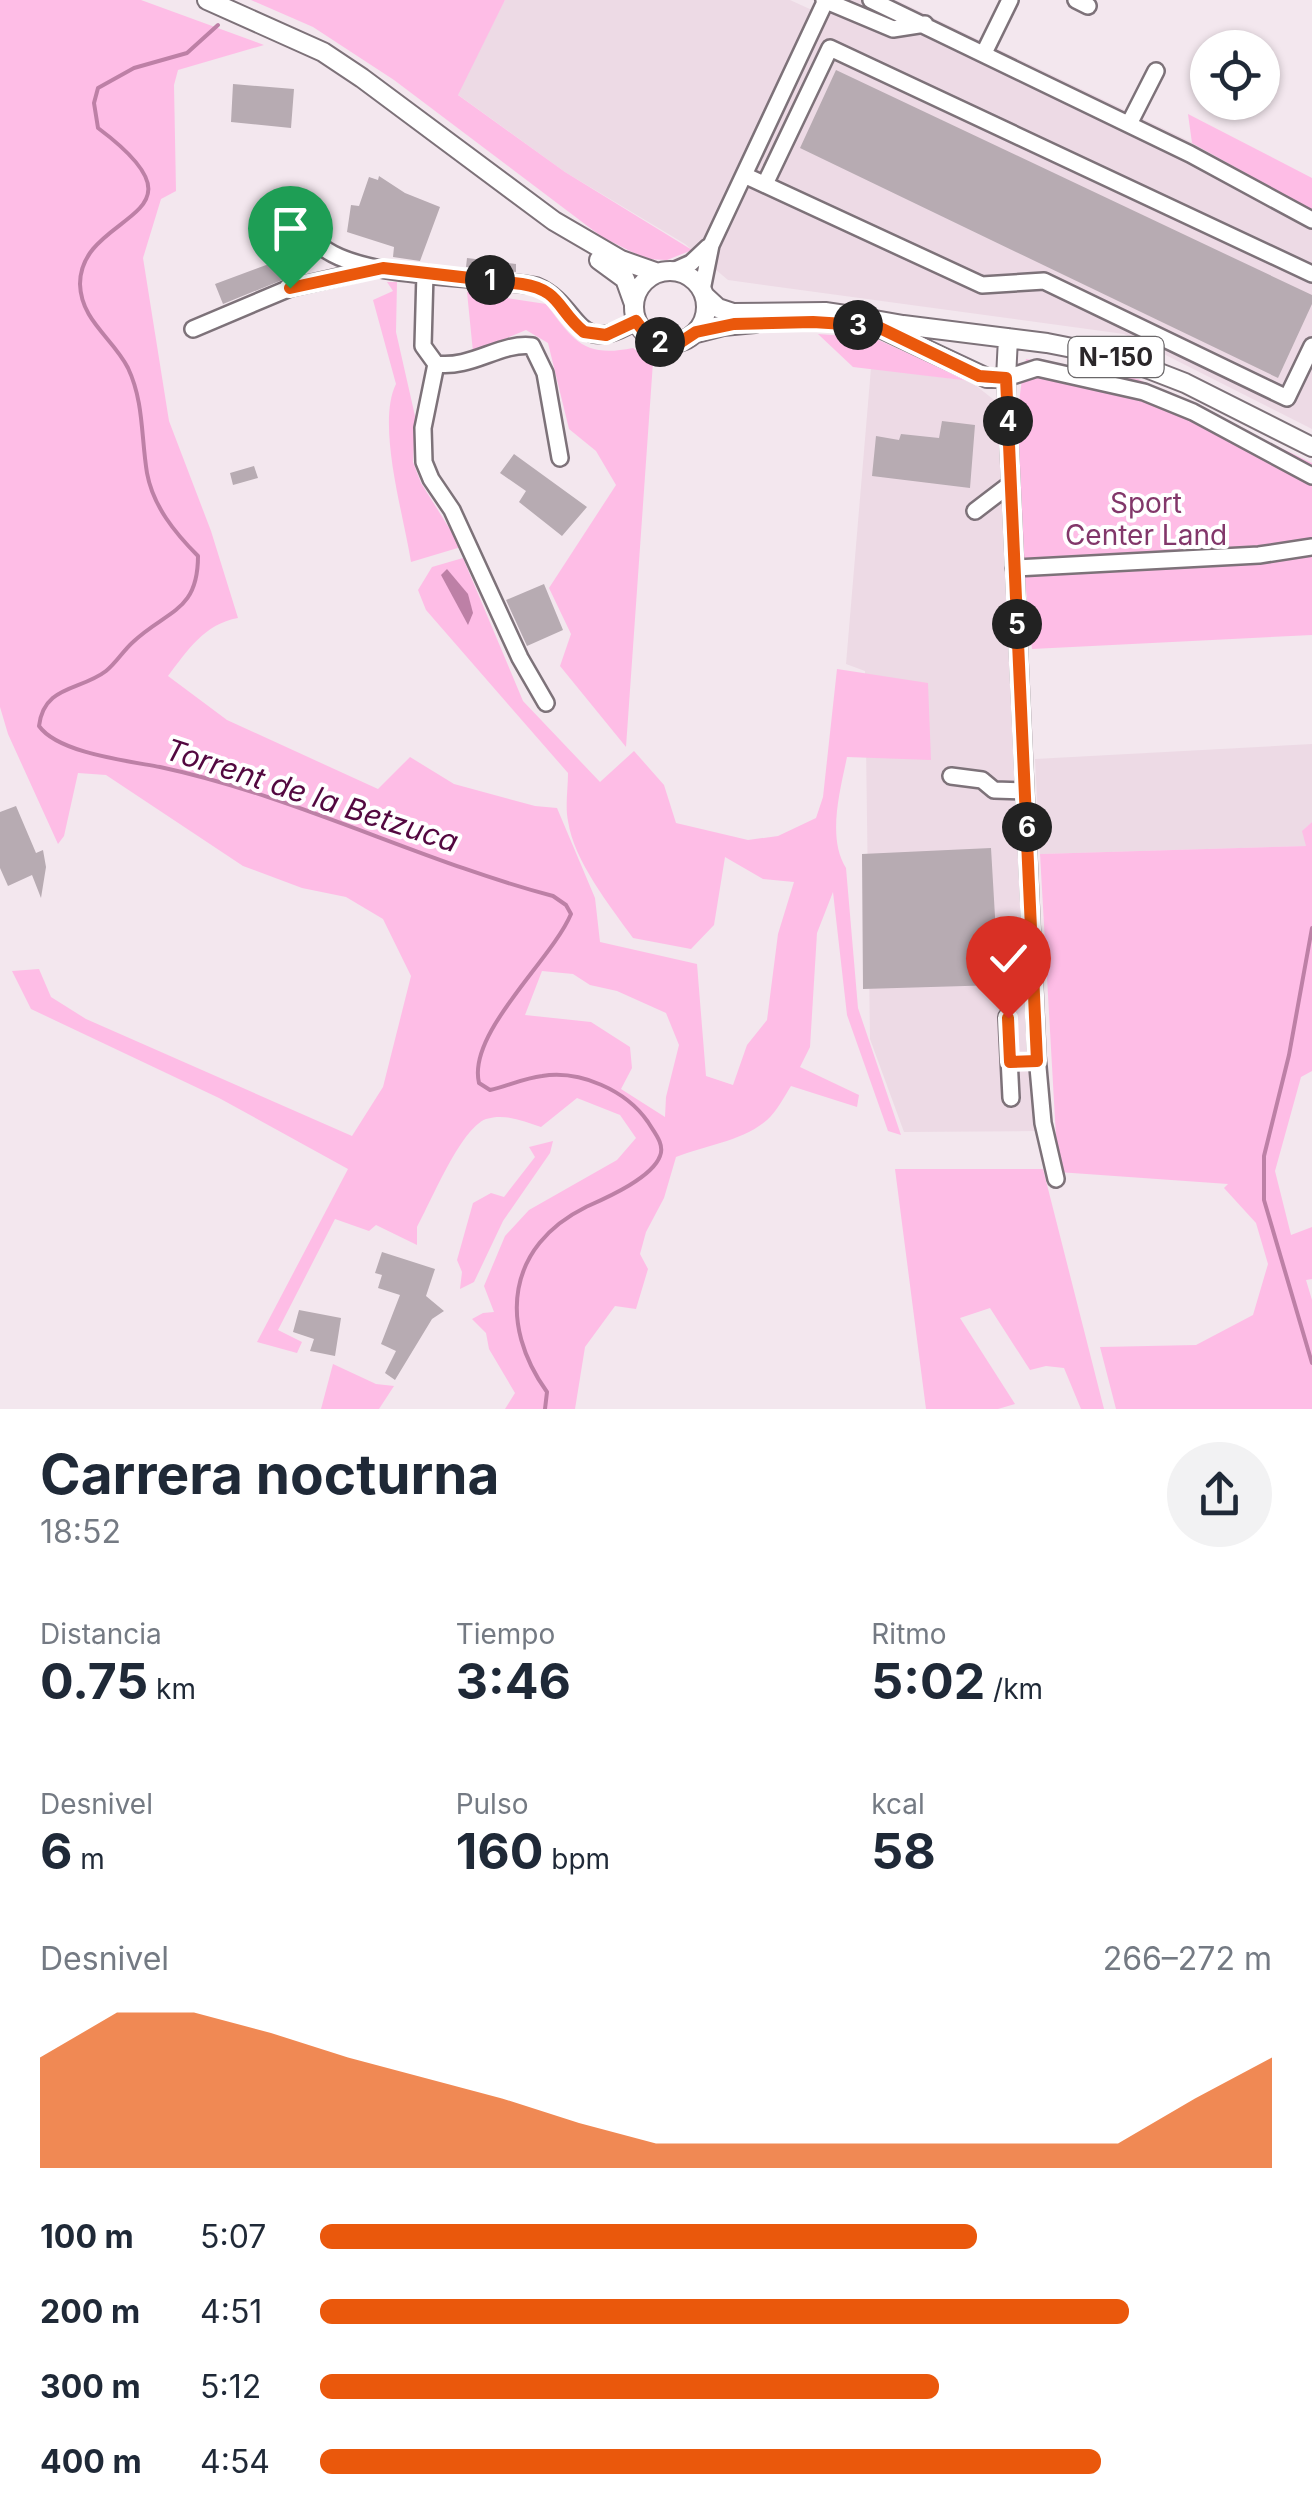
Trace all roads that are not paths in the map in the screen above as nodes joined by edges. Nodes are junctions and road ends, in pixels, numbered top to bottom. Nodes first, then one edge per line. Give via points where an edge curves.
1 (209, 0) edge
2 (825, 0) edge
3 (871, 0) edge
4 (1010, 0) edge
5 (925, 24) junction
6 (984, 53) junction
7 (1156, 72) dead end
8 (1129, 124) junction
9 (744, 174) junction
10 (765, 184) junction
11 (1312, 220) edge
12 (554, 221) junction
13 (304, 228) dead end
14 (711, 245) junction
15 (383, 268) junction
16 (666, 272) junction
17 (425, 273) junction
18 (1312, 274) edge
19 (703, 293) junction
20 (635, 312) junction
21 (876, 326) junction
22 (903, 326) junction
23 (194, 329) dead end
24 (696, 332) junction
25 (1008, 338) junction
26 (1312, 346) edge
27 (436, 364) junction
28 (1006, 378) junction
29 (1312, 447) edge
30 (560, 458) dead end
31 (1312, 476) edge
32 (1009, 486) junction
33 (975, 510) dead end
34 (1312, 546) edge
35 (1014, 568) junction
36 (546, 703) dead end
37 (951, 776) dead end
38 (1025, 791) junction
39 (1008, 1018) dead end
40 (1037, 1061) junction
41 (1010, 1062) junction
42 (1011, 1098) dead end
43 (1056, 1179) dead end

1 - 12 main road, N-150 via 323,52
2 - 5 street via 893,29
2 - 9 street
3 - 5 street
4 - 6 street
5 - 6 street
6 - 8 street
7 - 8 street
8 - 11 street
9 - 10 street
9 - 14 street
10 - 18 street via 830,48
10 - 26 street via 982,285 1044,281 1287,398
12 - 16 main road, N-150 via 620,260
12 - 20 main road, N-150 via 566,238 625,278
13 - 15 street via 334,255
14 - 16 street via 692,264
14 - 19 street
15 - 17 street
15 - 23 street via 290,288
16 - 19 main road, N-150 via 687,275
16 - 20 main road via 641,286
17 - 20 street via 536,286 556,296 576,325 594,335 606,335
17 - 27 street via 422,346
19 - 22 main road, N-150 via 733,313 825,312
19 - 24 main road via 705,318
20 - 24 main road, N-150 via 647,336 667,344
21 - 22 main road, N-150
21 - 24 main road, N-150 via 756,323
21 - 28 main road via 979,376
22 - 25 main road, N-150
25 - 28 main road
25 - 29 main road, N-150 via 1152,368
27 - 30 street via 454,366 532,346 545,373
27 - 36 street via 423,428 424,462
28 - 31 street via 1037,368 1144,392
28 - 32 street
32 - 33 street
32 - 35 street
34 - 35 street via 1259,555
35 - 38 street
37 - 38 street via 982,780 994,790
38 - 40 street
39 - 41 street
40 - 41 street
40 - 43 street
41 - 42 street

